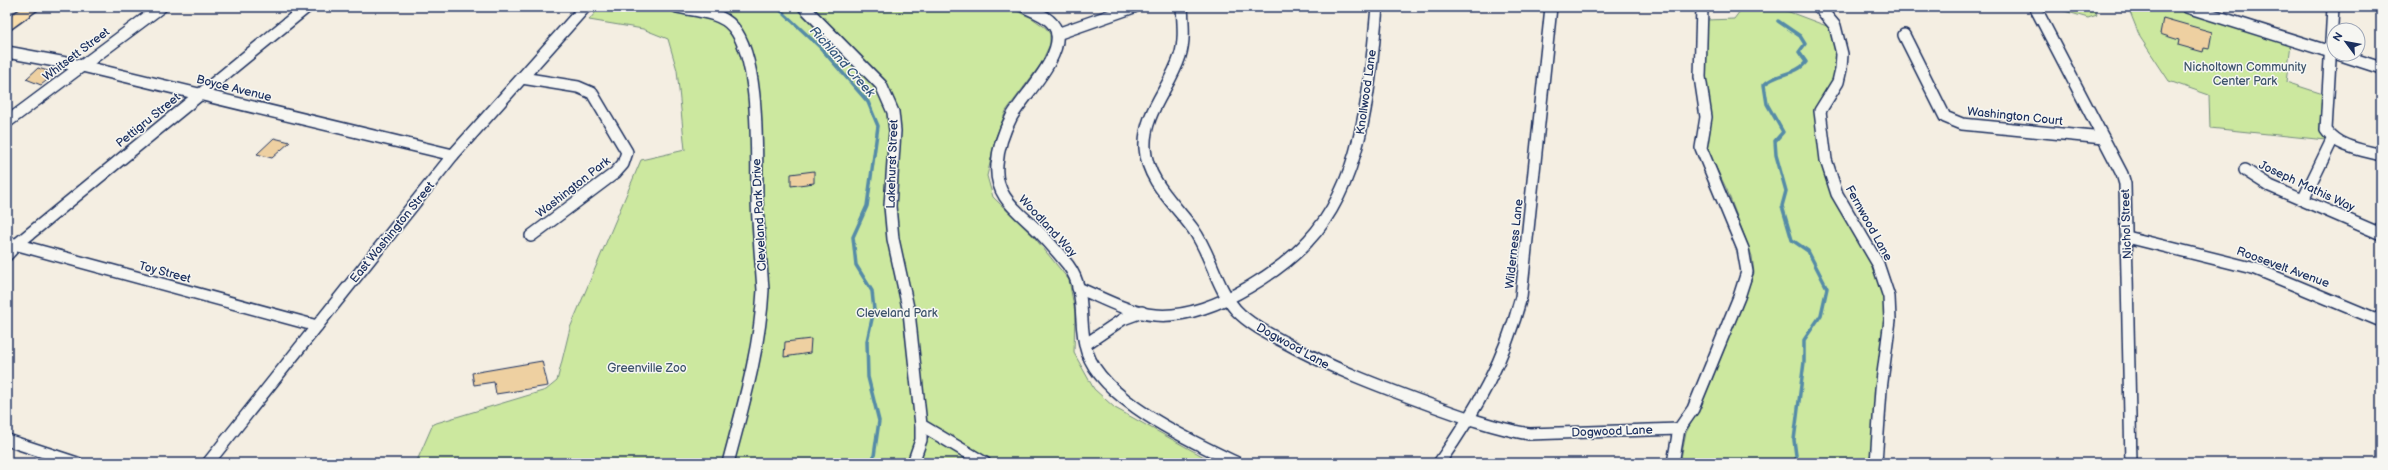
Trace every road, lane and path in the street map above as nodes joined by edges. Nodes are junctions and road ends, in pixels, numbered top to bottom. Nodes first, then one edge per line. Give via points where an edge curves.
1 (13, 7) edge
2 (34, 7) edge
3 (161, 7) edge
4 (307, 7) edge
5 (585, 7) edge
6 (677, 7) edge
7 (804, 7) edge
8 (1025, 7) edge
9 (1134, 7) edge
10 (1182, 7) edge
11 (1377, 7) edge
12 (1551, 7) edge
13 (1702, 7) edge
14 (1819, 7) edge
15 (2035, 7) edge
16 (2187, 7) edge
17 (2333, 7) edge
18 (7, 11) edge
19 (2333, 22) edge
20 (7, 25) edge
21 (1057, 34) junction
22 (1904, 35) dead end
23 (2326, 50) edge
24 (7, 52) edge
25 (2333, 62) edge
26 (2362, 62) edge
27 (82, 66) junction
28 (2381, 68) edge
29 (522, 78) junction
30 (201, 94) junction
31 (7, 122) edge
32 (2104, 138) junction
33 (2333, 138) junction
34 (453, 155) junction
35 (2381, 156) edge
36 (2244, 170) dead end
37 (2303, 200) junction
38 (2381, 234) edge
39 (531, 236) dead end
40 (2127, 237) junction
41 (12, 243) edge
42 (7, 254) edge
43 (1078, 288) junction
44 (1228, 298) junction
45 (1142, 312) junction
46 (2381, 321) edge
47 (317, 326) junction
48 (1086, 344) junction
49 (1470, 419) junction
50 (921, 425) junction
51 (1679, 429) junction
52 (7, 440) edge
53 (77, 463) edge
54 (208, 463) edge
55 (728, 463) edge
56 (913, 463) edge
57 (984, 463) edge
58 (1237, 463) edge
59 (1439, 463) edge
60 (1673, 463) edge
61 (1876, 463) edge
62 (2131, 463) edge

1 - 18 highway
2 - 20 highway
3 - 27 street, Whitsett Street
4 - 30 street, Pettigru Street
5 - 29 street, East Washington Street
6 - 55 street, Cleveland Park Drive via 707,13 721,18 733,27 740,38 749,64 753,89 763,290 760,330
7 - 50 street, Lakehurst Street via 881,85 893,112 895,131 890,206 893,239 909,312
8 - 21 street via 1049,21
9 - 21 street
10 - 44 street, Dogwood Lane via 1180,56 1150,117 1145,137 1146,155 1155,179 1164,193 1201,239
11 - 44 street, Knollwood Lane via 1362,129 1355,154 1332,209 1310,239 1290,259 1258,284
12 - 49 street, Wilderness Lane via 1521,298 1501,363
13 - 51 street via 1700,77 1706,116 1701,148 1741,243 1747,272 1739,298 1692,409
14 - 61 street, Fernwood Lane via 1838,33 1841,53 1839,80 1820,111 1834,189 1880,268 1890,296 1891,312 1882,377
15 - 32 street, Nichol Street
16 - 23 street
17 - 19 street
21 - 43 street, Woodland Way via 1057,44 1047,66 1028,90 1008,125 998,154 997,176 998,184 1010,205 1055,249 1072,271
22 - 32 street, Washington Court via 1938,106 1951,121
24 - 27 street, Boyce Avenue
25 - 33 street via 2326,130
26 - 28 street
27 - 30 street, Boyce Avenue
27 - 31 street, Whitsett Street
29 - 34 street, East Washington Street
29 - 39 street, Washington Park via 578,87 592,93 627,152 623,164 614,173
30 - 34 street, Boyce Avenue
30 - 41 street, Pettigru Street
32 - 40 street, Nichol Street via 2125,184
33 - 35 street
33 - 37 street
34 - 47 street, East Washington Street
36 - 37 street, Joseph Mathis Way via 2270,186
37 - 38 street, Joseph Mathis Way
40 - 46 street, Roosevelt Avenue via 2256,269
40 - 62 street, Nichol Street
41 - 42 street, Pettigru Street
41 - 47 street, Toy Street
43 - 45 street, Knollwood Lane
43 - 48 street, Woodland Way
44 - 45 street, Knollwood Lane via 1183,311 1156,315
44 - 49 street, Dogwood Lane via 1244,317 1316,360 1374,385
45 - 48 street, Knollwood Lane via 1123,319
47 - 54 street, East Washington Street
48 - 58 street, Woodland Way via 1095,371 1119,396
49 - 51 street, Dogwood Lane via 1529,434
49 - 59 street, Wilderness Lane
50 - 56 street, Lakehurst Street via 921,440
50 - 57 street
51 - 60 street
52 - 53 street

